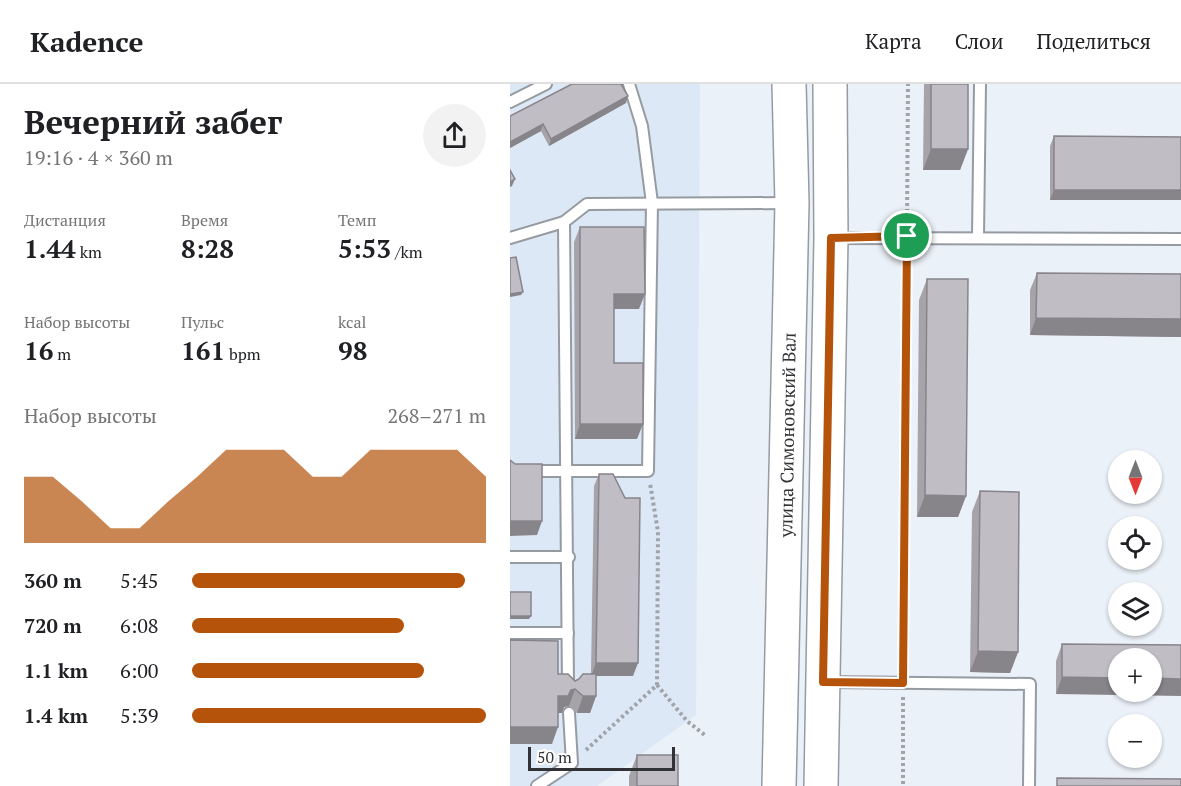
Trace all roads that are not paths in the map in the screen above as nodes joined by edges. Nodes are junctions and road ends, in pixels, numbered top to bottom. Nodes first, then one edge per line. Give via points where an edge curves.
1 (546, 84) edge
2 (629, 84) edge
3 (789, 84) edge
4 (830, 84) edge
5 (980, 84) edge
6 (510, 102) edge
7 (652, 203) junction
8 (792, 203) junction
9 (564, 222) junction
10 (978, 236) junction
11 (510, 238) edge
12 (831, 238) junction
13 (1181, 238) edge
14 (510, 471) edge
15 (568, 471) junction
16 (510, 557) edge
17 (568, 557) junction
18 (510, 633) edge
19 (568, 633) junction
20 (823, 682) junction
21 (568, 690) edge
22 (569, 713) edge
23 (537, 786) edge
24 (779, 786) edge
25 (821, 786) edge
26 (1029, 786) edge

1 - 6 lane
2 - 7 lane via 642,126
3 - 8 main road, улица Симоновский Вал
4 - 12 main road
5 - 10 lane
7 - 8 lane
7 - 9 lane via 587,204
7 - 15 lane via 648,471
8 - 24 main road, улица Симоновский Вал
9 - 11 lane
9 - 15 lane
10 - 12 lane
10 - 13 lane
12 - 20 main road
14 - 15 lane
15 - 17 lane
16 - 17 lane
17 - 19 lane
18 - 19 lane
19 - 21 lane
20 - 25 main road
20 - 26 lane via 1030,684
22 - 23 lane via 572,763

